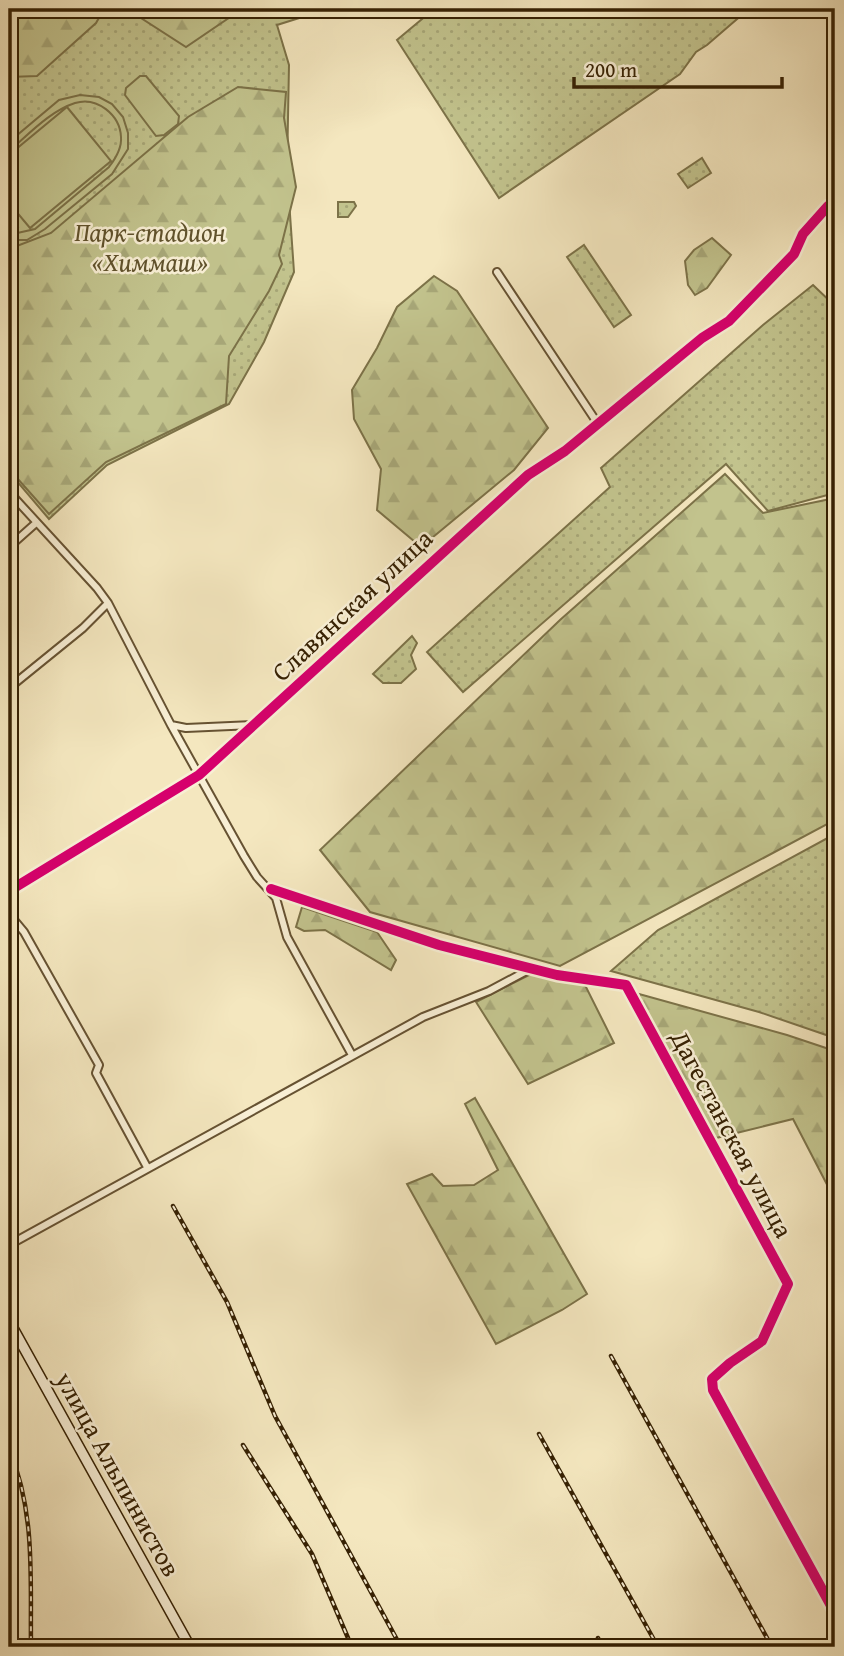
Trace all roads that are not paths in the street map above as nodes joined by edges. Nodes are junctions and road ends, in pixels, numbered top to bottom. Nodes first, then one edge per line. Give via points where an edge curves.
1 (828, 206) dead end
2 (497, 272) dead end
3 (598, 424) junction
4 (9, 492) edge
5 (36, 523) junction
6 (9, 547) edge
7 (108, 603) junction
8 (9, 688) edge
9 (256, 724) junction
10 (171, 725) junction
11 (199, 775) junction
12 (271, 890) junction
13 (9, 891) edge
14 (9, 914) edge
15 (532, 968) junction
16 (352, 1055) junction
17 (147, 1167) junction
18 (9, 1245) edge
19 (9, 1321) edge
20 (835, 1613) edge
21 (190, 1647) edge

1 - 3 street, Славянская улица via 803,234 794,254 729,321
2 - 3 street
3 - 9 street, Славянская улица via 528,475
4 - 5 street
5 - 6 street
5 - 7 street
7 - 8 street
7 - 10 street
9 - 10 street
9 - 11 street, Славянская улица
10 - 11 street
11 - 12 street via 250,867
11 - 13 street, Славянская улица
12 - 15 street, Дагестанская улица via 439,945
12 - 16 street via 287,937
14 - 17 street via 86,1041 99,1065 96,1073
15 - 16 street via 489,991 430,1013
15 - 20 street, Дагестанская улица via 626,985 788,1284 762,1341 712,1379 713,1390
16 - 17 street
17 - 18 street
19 - 21 main road, улица Альпинистов

